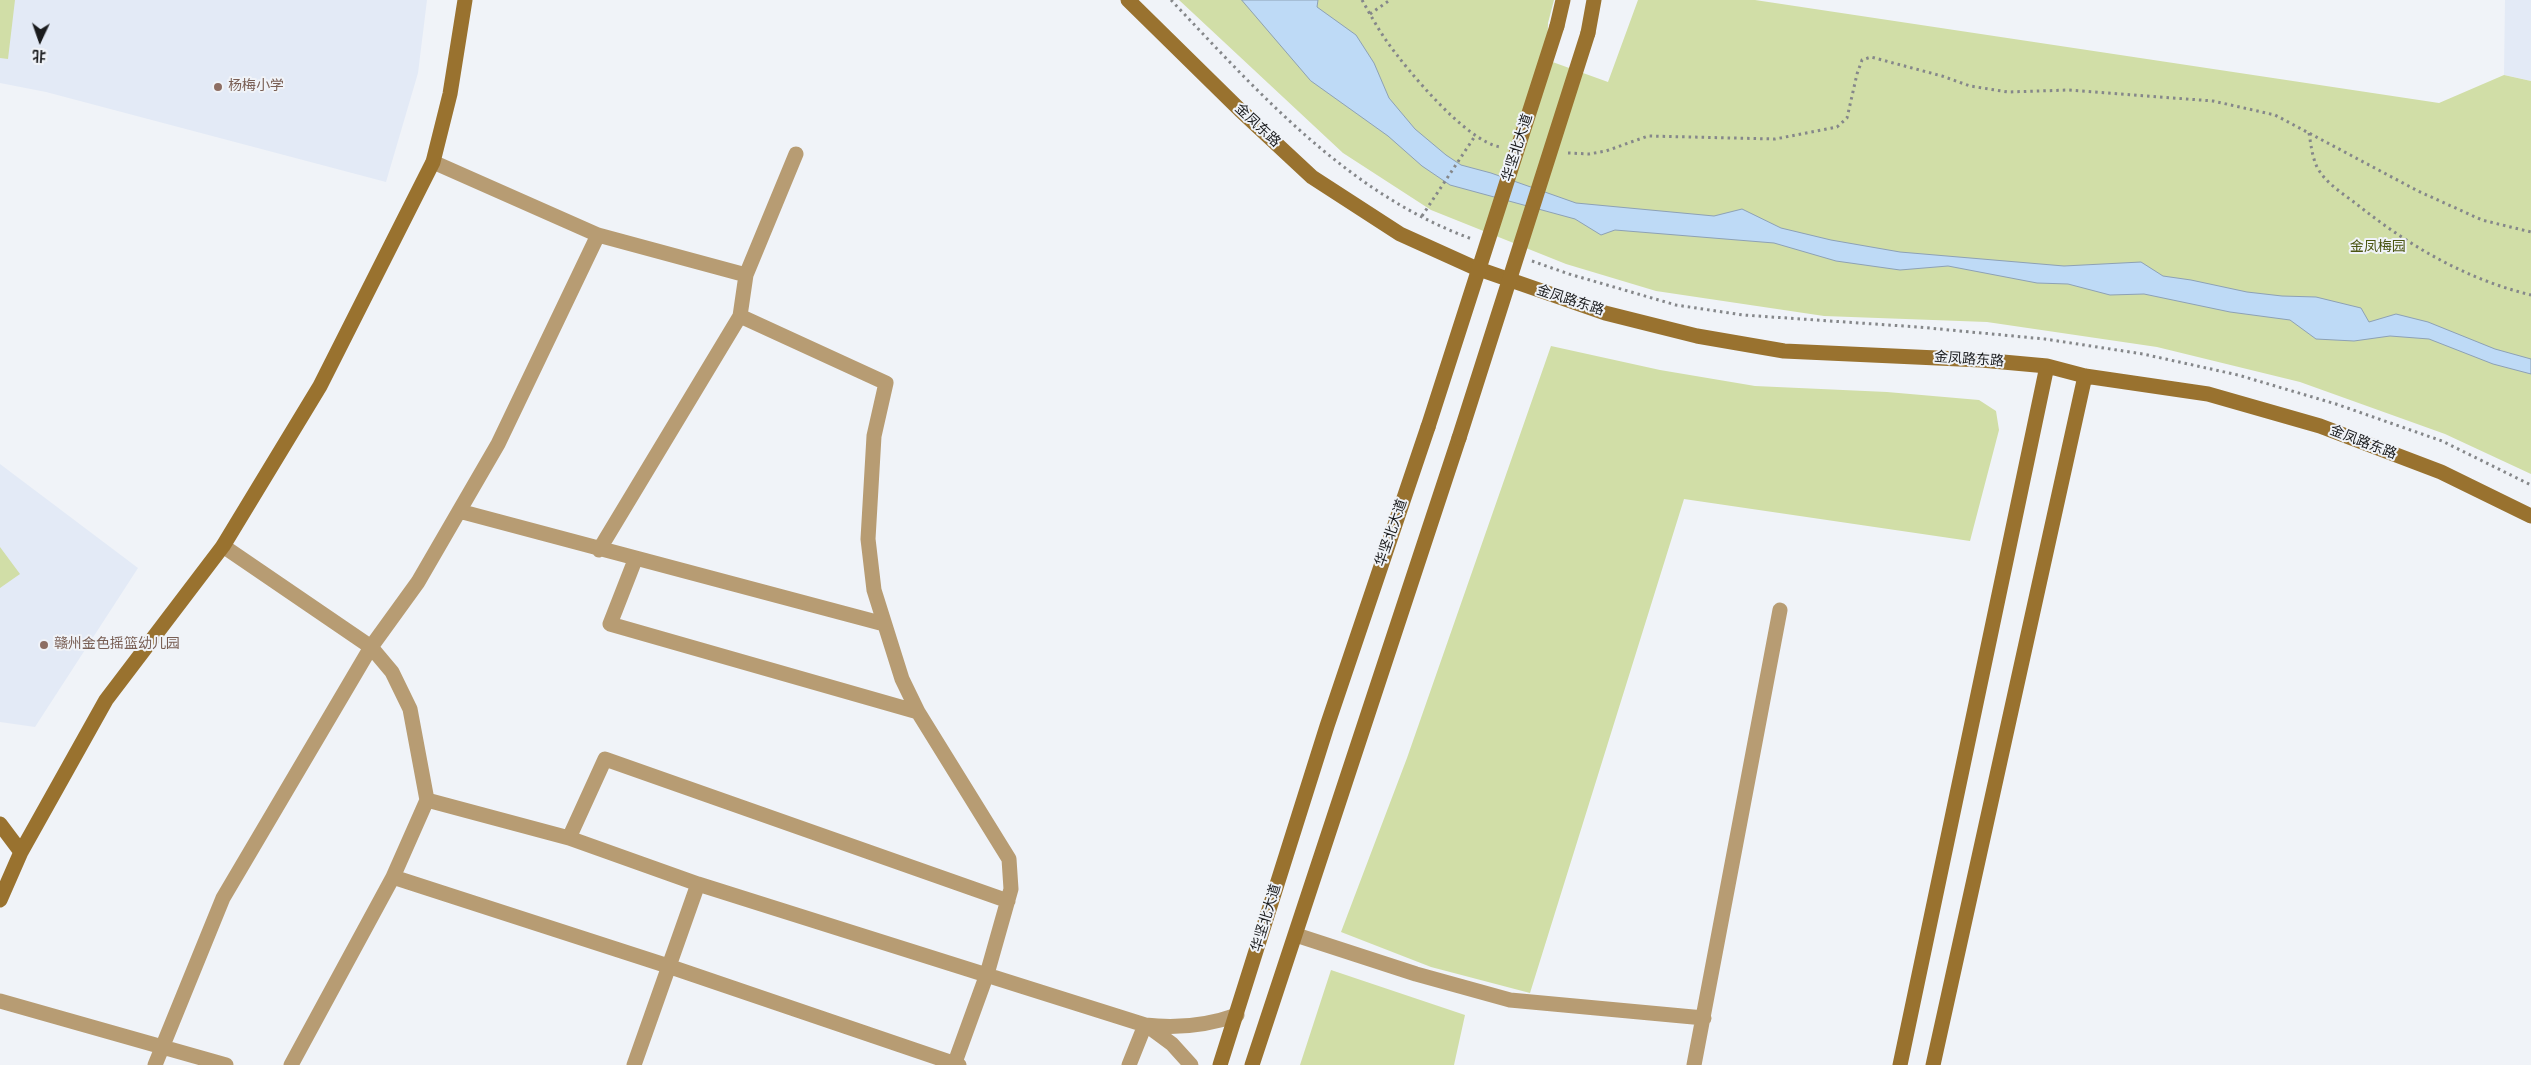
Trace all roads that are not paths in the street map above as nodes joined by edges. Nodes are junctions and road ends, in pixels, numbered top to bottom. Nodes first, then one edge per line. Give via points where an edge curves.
1 (465, 0) edge
2 (1128, 0) edge
3 (1563, 0) edge
4 (1594, 0) edge
5 (796, 154) dead end
6 (433, 162) junction
7 (1400, 234) joint
8 (598, 235) junction
9 (746, 275) junction
10 (740, 316) junction
11 (2048, 366) junction
12 (2085, 376) junction
13 (459, 512) junction
14 (2531, 516) edge
15 (223, 546) junction
16 (599, 550) junction
17 (635, 560) junction
18 (1780, 610) dead end
19 (884, 624) junction
20 (371, 647) junction
21 (918, 712) junction
22 (427, 800) junction
23 (0, 824) edge
24 (569, 838) junction
25 (21, 852) junction
26 (393, 877) junction
27 (698, 884) junction
28 (0, 900) edge
29 (1008, 901) junction
30 (1296, 935) junction
31 (668, 966) junction
32 (987, 974) junction
33 (0, 1001) edge
34 (1237, 1015) junction
35 (1704, 1018) junction
36 (1145, 1025) junction
37 (161, 1047) junction
38 (956, 1064) edge
39 (155, 1065) edge
40 (226, 1065) edge
41 (291, 1065) edge
42 (634, 1065) edge
43 (1129, 1065) edge
44 (1192, 1065) edge
45 (1220, 1065) edge
46 (1252, 1065) edge
47 (1694, 1065) edge
48 (1900, 1065) edge
49 (1932, 1065) edge

1 - 6 street via 450,94
2 - 7 street, 金凤东路 via 1312,177
3 - 34 street, 华坚北大道, bridge via 1428,427 1327,726
4 - 30 street, bridge via 1588,33 1459,438
5 - 9 street
6 - 8 street
6 - 15 street via 320,386
7 - 11 street, 金凤路东路 via 1474,267 1547,294 1605,313 1697,336 1784,351
8 - 9 street
8 - 13 street via 498,444
9 - 10 street
10 - 16 street
10 - 19 street via 886,383 874,436 868,539 874,590
11 - 12 street, 金凤路东路
11 - 48 street
12 - 14 street, 金凤路东路 via 2208,394 2320,426 2441,472
12 - 49 street
13 - 16 street
13 - 20 street via 418,582
15 - 20 street
15 - 25 street via 106,700
16 - 17 street
17 - 19 street
17 - 21 street via 610,624
18 - 35 street
19 - 21 street via 902,679
20 - 22 street via 392,672 410,709
20 - 37 street via 224,898
21 - 29 street via 1009,859 1011,889
22 - 24 street
22 - 26 street
23 - 25 street
24 - 27 street
24 - 29 street via 605,759
25 - 28 street
26 - 31 street
26 - 41 street
27 - 31 street
27 - 32 street
29 - 32 street
30 - 35 street via 1510,1000
30 - 46 street
31 - 38 street
31 - 42 street
32 - 36 street
32 - 38 street
33 - 37 street
34 - 36 street via 1202,1026
34 - 45 street, 华坚北大道
35 - 47 street
36 - 43 street
36 - 44 street via 1172,1044
37 - 39 street
37 - 40 street

